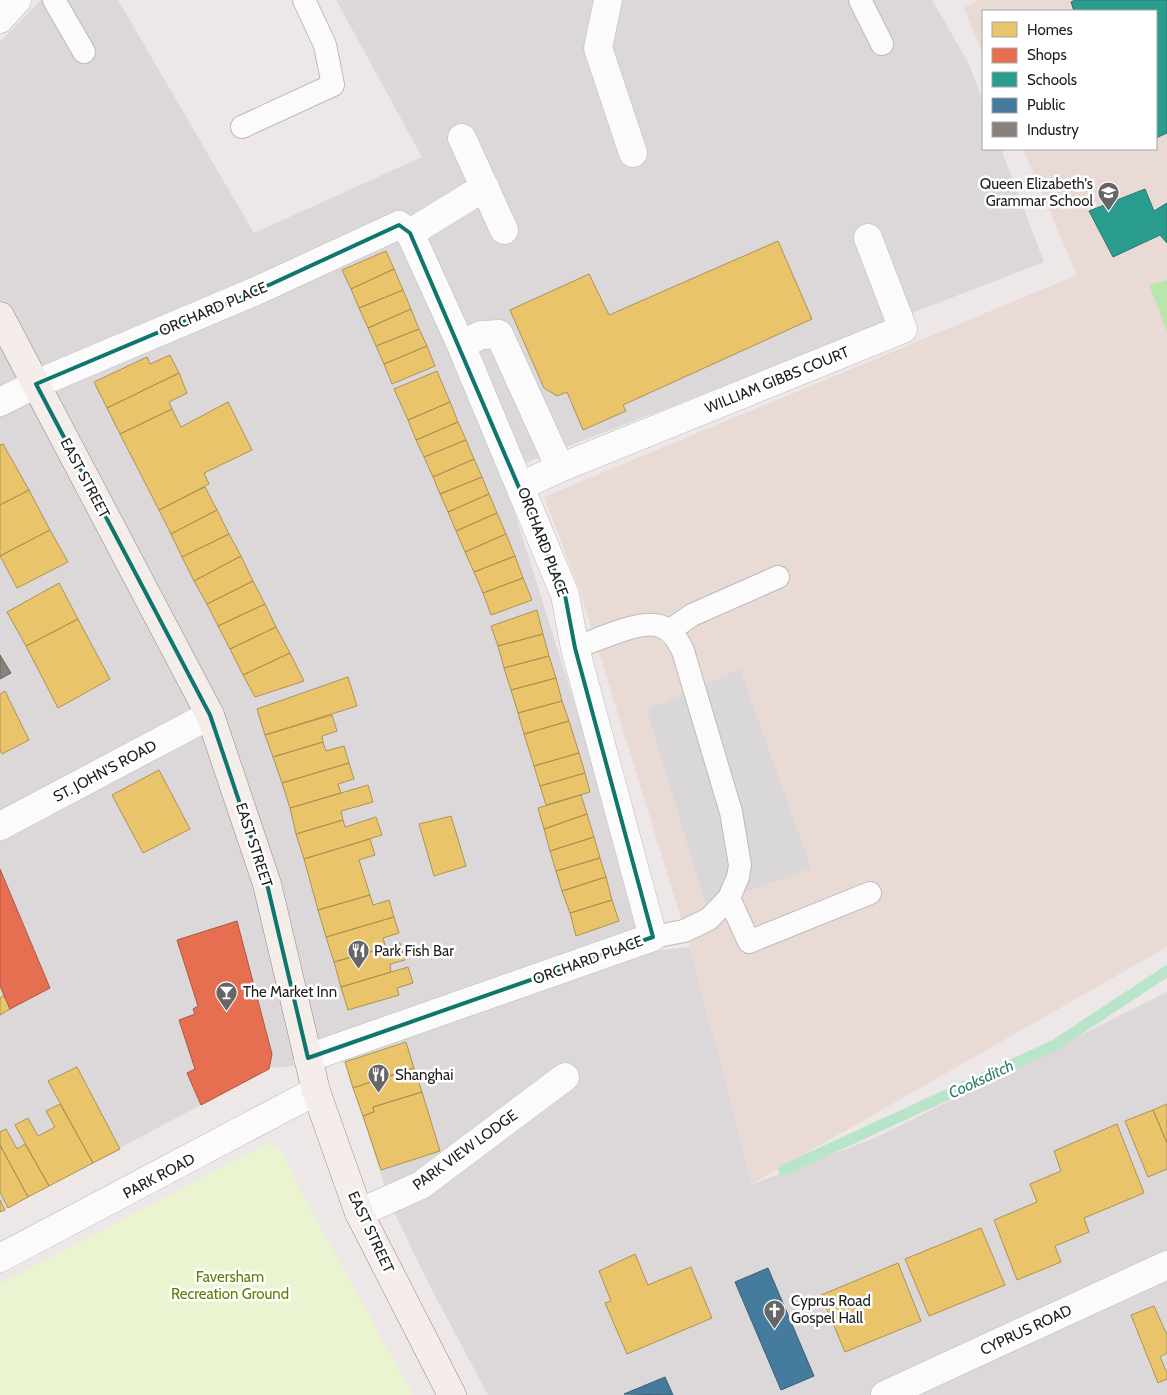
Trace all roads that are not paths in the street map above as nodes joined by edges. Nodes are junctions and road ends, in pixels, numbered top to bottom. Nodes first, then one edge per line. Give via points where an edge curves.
1 (17, 0) edge
2 (54, 0) edge
3 (304, 0) edge
4 (608, 0) edge
5 (860, 0) edge
6 (0, 19) edge
7 (882, 44) dead end
8 (84, 52) dead end
9 (242, 127) dead end
10 (462, 138) dead end
11 (632, 154) dead end
12 (485, 187) junction
13 (504, 230) dead end
14 (410, 233) junction
15 (868, 238) dead end
16 (0, 316) edge
17 (461, 345) junction
18 (36, 384) junction
19 (0, 402) edge
20 (560, 468) junction
21 (521, 486) junction
22 (778, 577) dead end
23 (669, 631) junction
24 (575, 648) junction
25 (210, 716) junction
26 (0, 826) edge
27 (870, 893) dead end
28 (729, 898) junction
29 (653, 937) junction
30 (308, 1058) junction
31 (566, 1077) dead end
32 (316, 1091) junction
33 (359, 1213) junction
34 (0, 1258) edge
35 (1165, 1271) edge
36 (452, 1395) edge
37 (885, 1395) edge

1 - 6 street
2 - 8 lane
3 - 9 lane via 325,45 333,85
4 - 11 street via 598,48
5 - 7 lane
10 - 12 street
12 - 13 street
12 - 14 street
14 - 17 street, ORCHARD PLACE
14 - 18 street, ORCHARD PLACE via 399,225 256,292
15 - 20 street, WILLIAM GIBBS COURT via 903,330
16 - 18 main road, EAST STREET
17 - 20 street via 481,335 499,334
17 - 21 street, ORCHARD PLACE
18 - 19 street
18 - 25 main road, EAST STREET
20 - 21 street, WILLIAM GIBBS COURT
21 - 24 street, ORCHARD PLACE via 566,595
22 - 23 lane via 692,615
23 - 24 lane via 659,626 644,625
23 - 28 lane via 677,638 683,651 731,812 740,864
24 - 29 street, ORCHARD PLACE
25 - 26 street, ST. JOHN'S ROAD
25 - 30 main road, EAST STREET via 267,884
27 - 28 lane via 749,942
28 - 29 lane via 709,918 684,931
29 - 30 street, ORCHARD PLACE
30 - 32 main road, EAST STREET
31 - 33 street, PARK VIEW LODGE via 421,1185
32 - 33 main road, EAST STREET
32 - 34 street, PARK ROAD
33 - 36 main road, EAST STREET
35 - 37 street, CYPRUS ROAD

